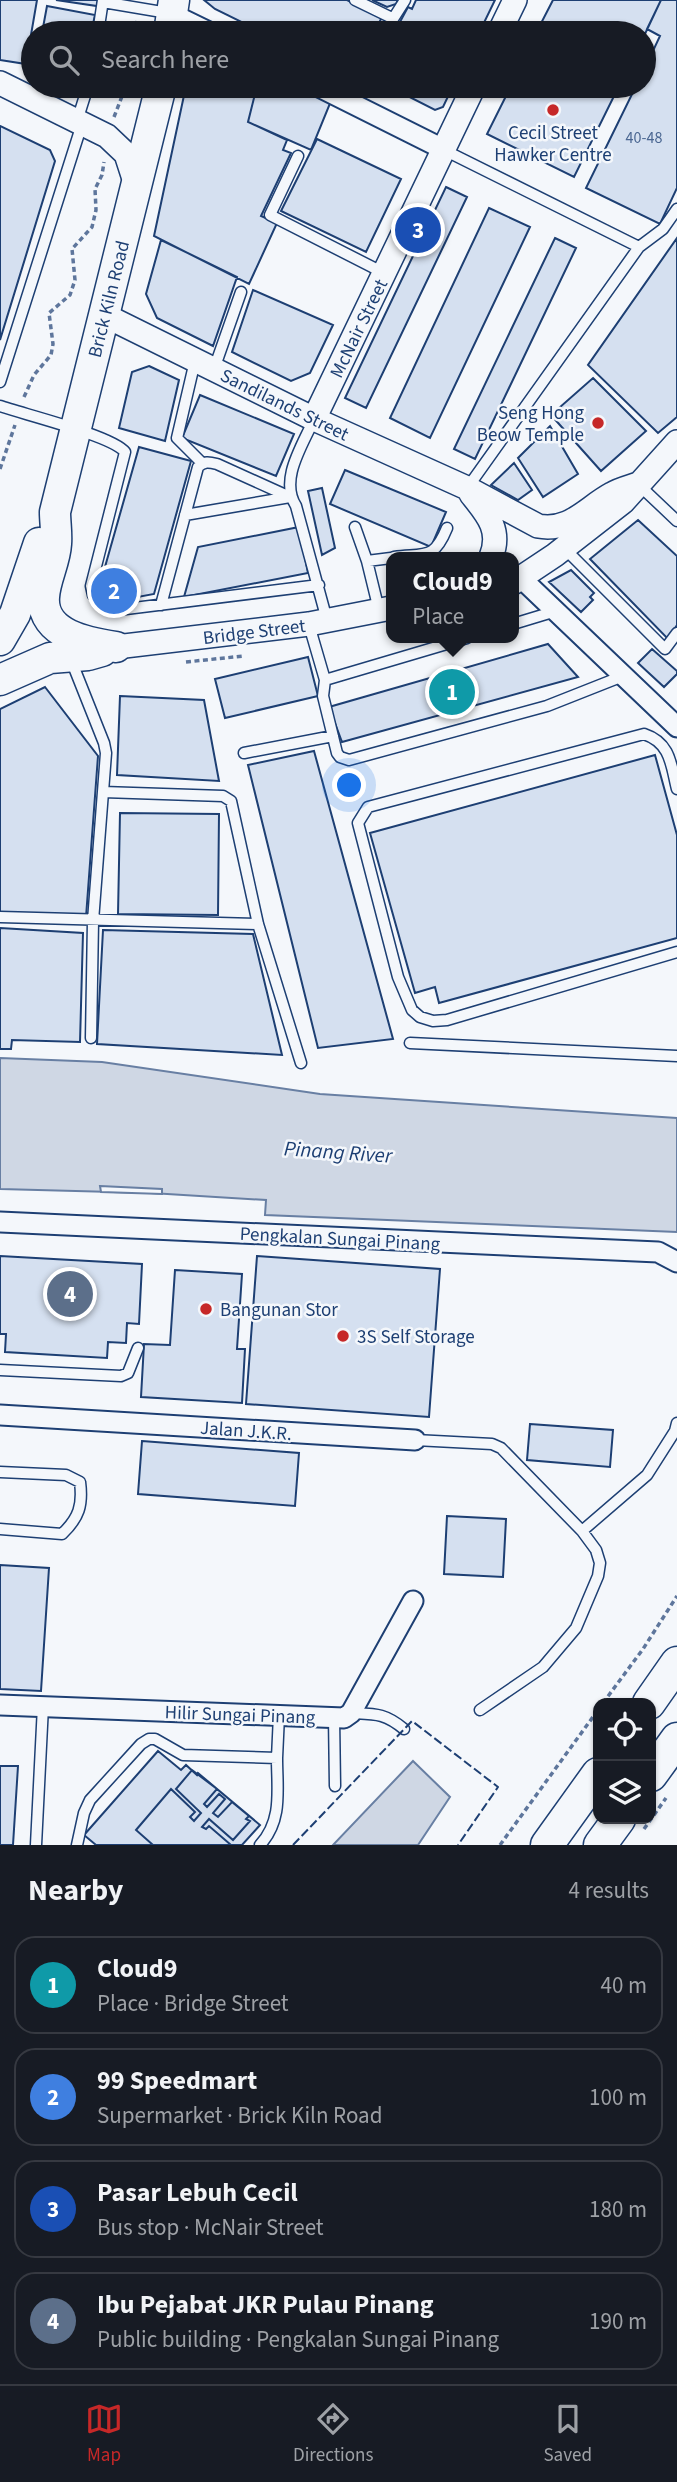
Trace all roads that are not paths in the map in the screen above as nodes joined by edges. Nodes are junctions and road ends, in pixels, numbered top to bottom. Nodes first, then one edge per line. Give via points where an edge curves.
1 (355, 0) edge
2 (405, 0) edge
3 (515, 0) edge
4 (103, 1) edge
5 (172, 16) edge
6 (391, 18) junction
7 (100, 21) edge
8 (390, 21) edge
9 (505, 21) edge
10 (0, 83) edge
11 (21, 93) edge
12 (31, 98) edge
13 (85, 98) edge
14 (158, 98) edge
15 (360, 98) edge
16 (468, 98) edge
17 (80, 122) junction
18 (150, 128) junction
19 (107, 136) junction
20 (443, 149) junction
21 (298, 156) dead end
22 (136, 185) junction
23 (677, 209) edge
24 (639, 247) junction
25 (384, 273) junction
26 (241, 292) dead end
27 (104, 315) junction
28 (204, 365) junction
29 (1, 375) edge
30 (0, 406) edge
31 (314, 419) junction
32 (75, 429) junction
33 (677, 442) edge
34 (202, 463) junction
35 (638, 484) junction
36 (467, 488) junction
37 (290, 497) junction
38 (55, 512) junction
39 (185, 515) junction
40 (677, 521) edge
41 (355, 527) dead end
42 (447, 528) dead end
43 (564, 548) junction
44 (431, 552) edge
45 (493, 552) edge
46 (386, 558) edge
47 (367, 561) junction
48 (519, 580) edge
49 (519, 582) edge
50 (319, 585) junction
51 (161, 605) junction
52 (385, 609) edge
53 (556, 611) junction
54 (519, 622) edge
55 (318, 623) junction
56 (677, 633) edge
57 (0, 640) edge
58 (450, 643) edge
59 (116, 648) junction
60 (69, 655) junction
61 (624, 676) junction
62 (0, 680) edge
63 (326, 680) junction
64 (677, 727) edge
65 (333, 736) junction
66 (244, 753) dead end
67 (677, 789) edge
68 (103, 792) junction
69 (0, 917) edge
70 (93, 921) junction
71 (258, 923) junction
72 (677, 952) edge
73 (91, 1038) dead end
74 (410, 1043) dead end
75 (677, 1056) edge
76 (301, 1063) dead end
77 (0, 1222) edge
78 (677, 1262) edge
79 (138, 1348) dead end
80 (0, 1370) edge
81 (0, 1415) edge
82 (677, 1423) edge
83 (415, 1440) joint
84 (0, 1472) edge
85 (0, 1529) edge
86 (582, 1531) junction
87 (413, 1601) dead end
88 (677, 1663) edge
89 (652, 1698) edge
90 (0, 1704) edge
91 (43, 1706) junction
92 (480, 1710) dead end
93 (279, 1715) junction
94 (343, 1715) junction
95 (404, 1729) dead end
96 (677, 1739) edge
97 (277, 1758) junction
98 (593, 1781) edge
99 (660, 1784) edge
100 (335, 1786) dead end
101 (630, 1827) edge
102 (36, 1845) edge
103 (77, 1845) edge
104 (260, 1845) edge
105 (547, 1845) edge
106 (600, 1845) edge

1 - 6 lane
2 - 6 lane
3 - 9 street
4 - 5 lane
4 - 7 lane
6 - 8 lane
10 - 11 street
12 - 17 street
13 - 17 lane
14 - 18 main road, Brick Kiln Road
15 - 20 street
16 - 20 street, McNair Street
17 - 19 street
17 - 29 lane
18 - 19 street
18 - 22 main road, Brick Kiln Road
19 - 22 street via 126,154
20 - 24 lane
20 - 25 street, McNair Street
21 - 25 lane via 270,215
22 - 27 main road, Brick Kiln Road
23 - 24 lane via 663,229
24 - 36 lane
25 - 31 street, McNair Street
26 - 28 lane
27 - 28 street, Sandilands Street
27 - 32 main road, Brick Kiln Road
28 - 31 street, Sandilands Street
28 - 34 lane via 177,434 180,443
30 - 32 lane
31 - 36 street, Sandilands Street
31 - 37 lane via 294,465
32 - 38 main road, Brick Kiln Road
32 - 51 lane via 125,452 92,576 93,595 110,608
33 - 35 street
34 - 37 lane via 217,464
34 - 39 lane
35 - 36 street, Sandilands Street via 613,493 561,527 548,528
35 - 40 lane
35 - 43 street
36 - 45 street, Sandilands Street via 492,521
37 - 39 lane
37 - 50 lane
38 - 57 main road, Brick Kiln Road via 41,534 15,614
38 - 59 main road, Brick Kiln Road via 56,545 44,600 46,611 75,640
39 - 51 lane
41 - 47 lane
42 - 44 lane via 440,546
43 - 48 street
43 - 56 lane via 666,649
46 - 47 lane
47 - 52 lane
49 - 53 street
50 - 51 lane
50 - 55 lane
52 - 55 street, Bridge Street
53 - 54 lane
53 - 61 street
55 - 59 street, Bridge Street
55 - 63 lane
58 - 63 lane
59 - 60 main road
60 - 62 main road via 50,657
60 - 68 lane via 104,743
61 - 64 street
61 - 65 lane via 547,706 349,760 340,757
63 - 65 lane via 323,695
65 - 66 lane
67 - 72 lane via 667,750 644,734 368,807 358,823 398,977 412,1010 420,1017 447,1020
68 - 70 lane
68 - 71 lane via 228,798
69 - 70 lane
70 - 71 lane
70 - 73 lane
71 - 76 lane
74 - 75 lane
77 - 78 street, Pengkalan Sungai Pinang via 658,1252
79 - 80 lane via 128,1373 121,1376
81 - 83 street, Jalan J.K.R.
82 - 86 lane via 647,1475
83 - 86 lane, Jalan J.K.R. via 501,1448
84 - 85 lane via 66,1475 80,1482 82,1499 74,1523 62,1534
86 - 92 lane via 600,1563 576,1628 543,1667
87 - 94 street
88 - 89 highway
90 - 91 street, Hilir Sungai Pinang
91 - 93 street, Hilir Sungai Pinang
91 - 102 lane
93 - 94 street, Hilir Sungai Pinang
93 - 97 lane
94 - 95 lane via 383,1715
94 - 100 lane
96 - 99 highway
97 - 103 lane via 183,1755 155,1739 144,1741 90,1800
97 - 104 lane via 276,1821
98 - 105 highway
101 - 106 highway

